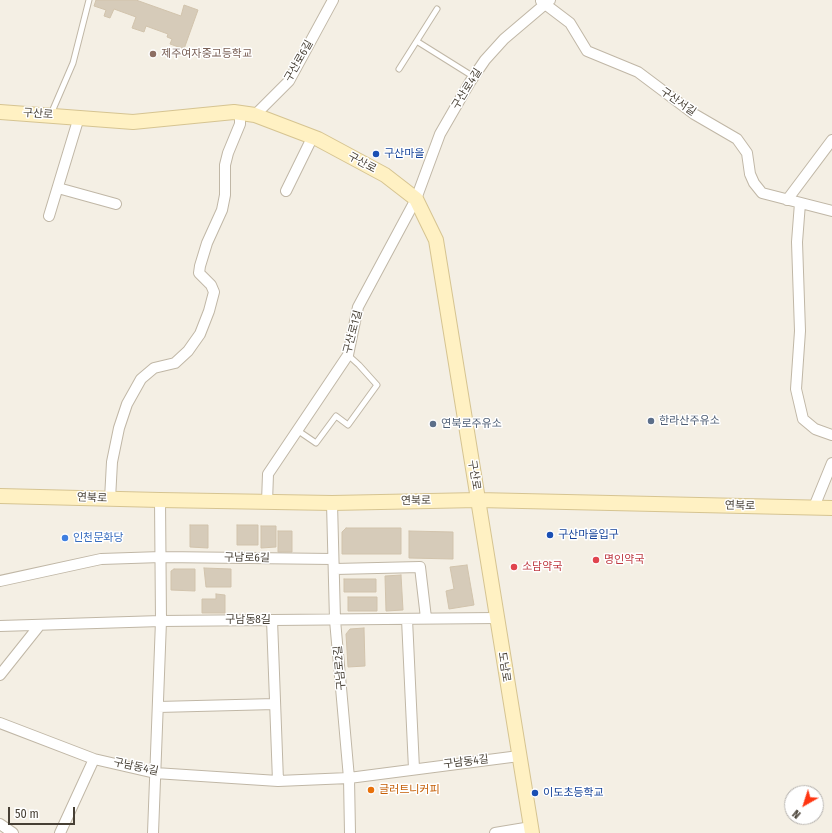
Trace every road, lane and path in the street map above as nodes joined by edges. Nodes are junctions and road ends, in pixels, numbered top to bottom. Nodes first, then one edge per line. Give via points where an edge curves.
1 (89, 0) edge
2 (333, 0) edge
3 (545, 1) edge
4 (437, 9) dead end
5 (418, 42) junction
6 (399, 69) dead end
7 (474, 77) junction
8 (0, 112) edge
9 (240, 113) junction
10 (50, 115) junction
11 (255, 115) junction
12 (79, 117) junction
13 (313, 136) junction
14 (832, 140) edge
15 (58, 188) junction
16 (286, 191) dead end
17 (416, 199) junction
18 (787, 200) junction
19 (800, 203) junction
20 (116, 204) dead end
21 (832, 211) edge
22 (50, 216) dead end
23 (348, 355) junction
24 (297, 430) junction
25 (832, 435) edge
26 (832, 463) edge
27 (0, 496) edge
28 (110, 499) junction
29 (160, 500) junction
30 (478, 500) junction
31 (267, 502) junction
32 (332, 503) junction
33 (814, 507) junction
34 (832, 508) edge
35 (161, 557) junction
36 (334, 564) junction
37 (0, 581) edge
38 (407, 618) junction
39 (426, 618) junction
40 (497, 618) junction
41 (272, 620) junction
42 (335, 620) junction
43 (161, 621) junction
44 (0, 626) edge
45 (39, 626) junction
46 (0, 675) edge
47 (275, 704) junction
48 (158, 707) junction
49 (0, 722) edge
50 (519, 756) junction
51 (94, 758) junction
52 (414, 769) junction
53 (155, 772) junction
54 (349, 778) junction
55 (278, 781) junction
56 (0, 824) edge
57 (531, 830) edge
58 (13, 833) edge
59 (60, 833) edge
60 (153, 833) edge
61 (350, 833) edge
62 (495, 833) edge

1 - 10 lane via 73,63
2 - 11 street, 구산로6길 via 290,81
3 - 7 street, 구산로4길 via 504,39
3 - 18 street, 구산서길 via 570,23 587,52 638,72 694,114 737,140 747,153 750,174 762,193
4 - 5 lane
5 - 6 lane
5 - 7 lane
7 - 17 street, 구산로4길 via 440,134
8 - 10 main road, 구산로
9 - 11 main road, 구산로
9 - 12 main road, 구산로 via 133,122
9 - 28 street via 240,124 225,165 222,210 200,266 199,273 214,292 209,311 200,334 188,351 175,363 154,368 141,379 127,404 112,462
10 - 12 main road, 구산로
11 - 13 main road, 구산로
12 - 15 street
13 - 16 street
13 - 17 main road, 구산로 via 385,175
14 - 18 street
15 - 20 street
15 - 22 street
17 - 23 street, 구산로1길 via 358,307
17 - 30 main road, 구산로 via 436,240
18 - 19 street, 구산서길
19 - 21 street, 구산서길
19 - 25 street via 797,242 800,331 796,389 803,419 815,430
23 - 24 street, 구산로1길
23 - 24 lane via 377,385 348,424 336,416 316,443
24 - 31 street, 구산로1길 via 268,474
26 - 33 street
27 - 28 main road, 연북로
28 - 29 main road, 연북로
29 - 31 main road, 연북로
29 - 35 street
30 - 32 main road, 연북로
30 - 33 main road, 연북로
30 - 40 main road, 도남로
31 - 32 main road, 연북로
32 - 36 street, 구남로2길
33 - 34 main road, 연북로
35 - 36 street, 구남로6길
35 - 37 street, 구남로6길 via 101,559
35 - 43 street
36 - 39 street, 구남로6길 via 420,567
36 - 42 street, 구남로2길
38 - 39 street, 구남동8길
38 - 42 street, 구남동8길
38 - 52 street
39 - 40 street, 구남동8길
40 - 50 main road, 도남로
41 - 42 street, 구남동8길
41 - 43 street, 구남동8길
41 - 47 street
42 - 54 street, 구남로2길
43 - 45 street, 구남동8길
43 - 48 street
44 - 45 street, 구남동8길
45 - 46 street
47 - 48 street
47 - 55 street
48 - 53 street
49 - 51 street, 구남동4길
50 - 52 street, 구남동4길
50 - 57 main road, 도남로
51 - 53 street, 구남동4길
51 - 59 street
52 - 54 street, 구남동4길
53 - 55 street, 구남동4길
53 - 60 street
54 - 55 street, 구남동4길
54 - 61 street, 구남로2길
56 - 58 street
57 - 62 street

